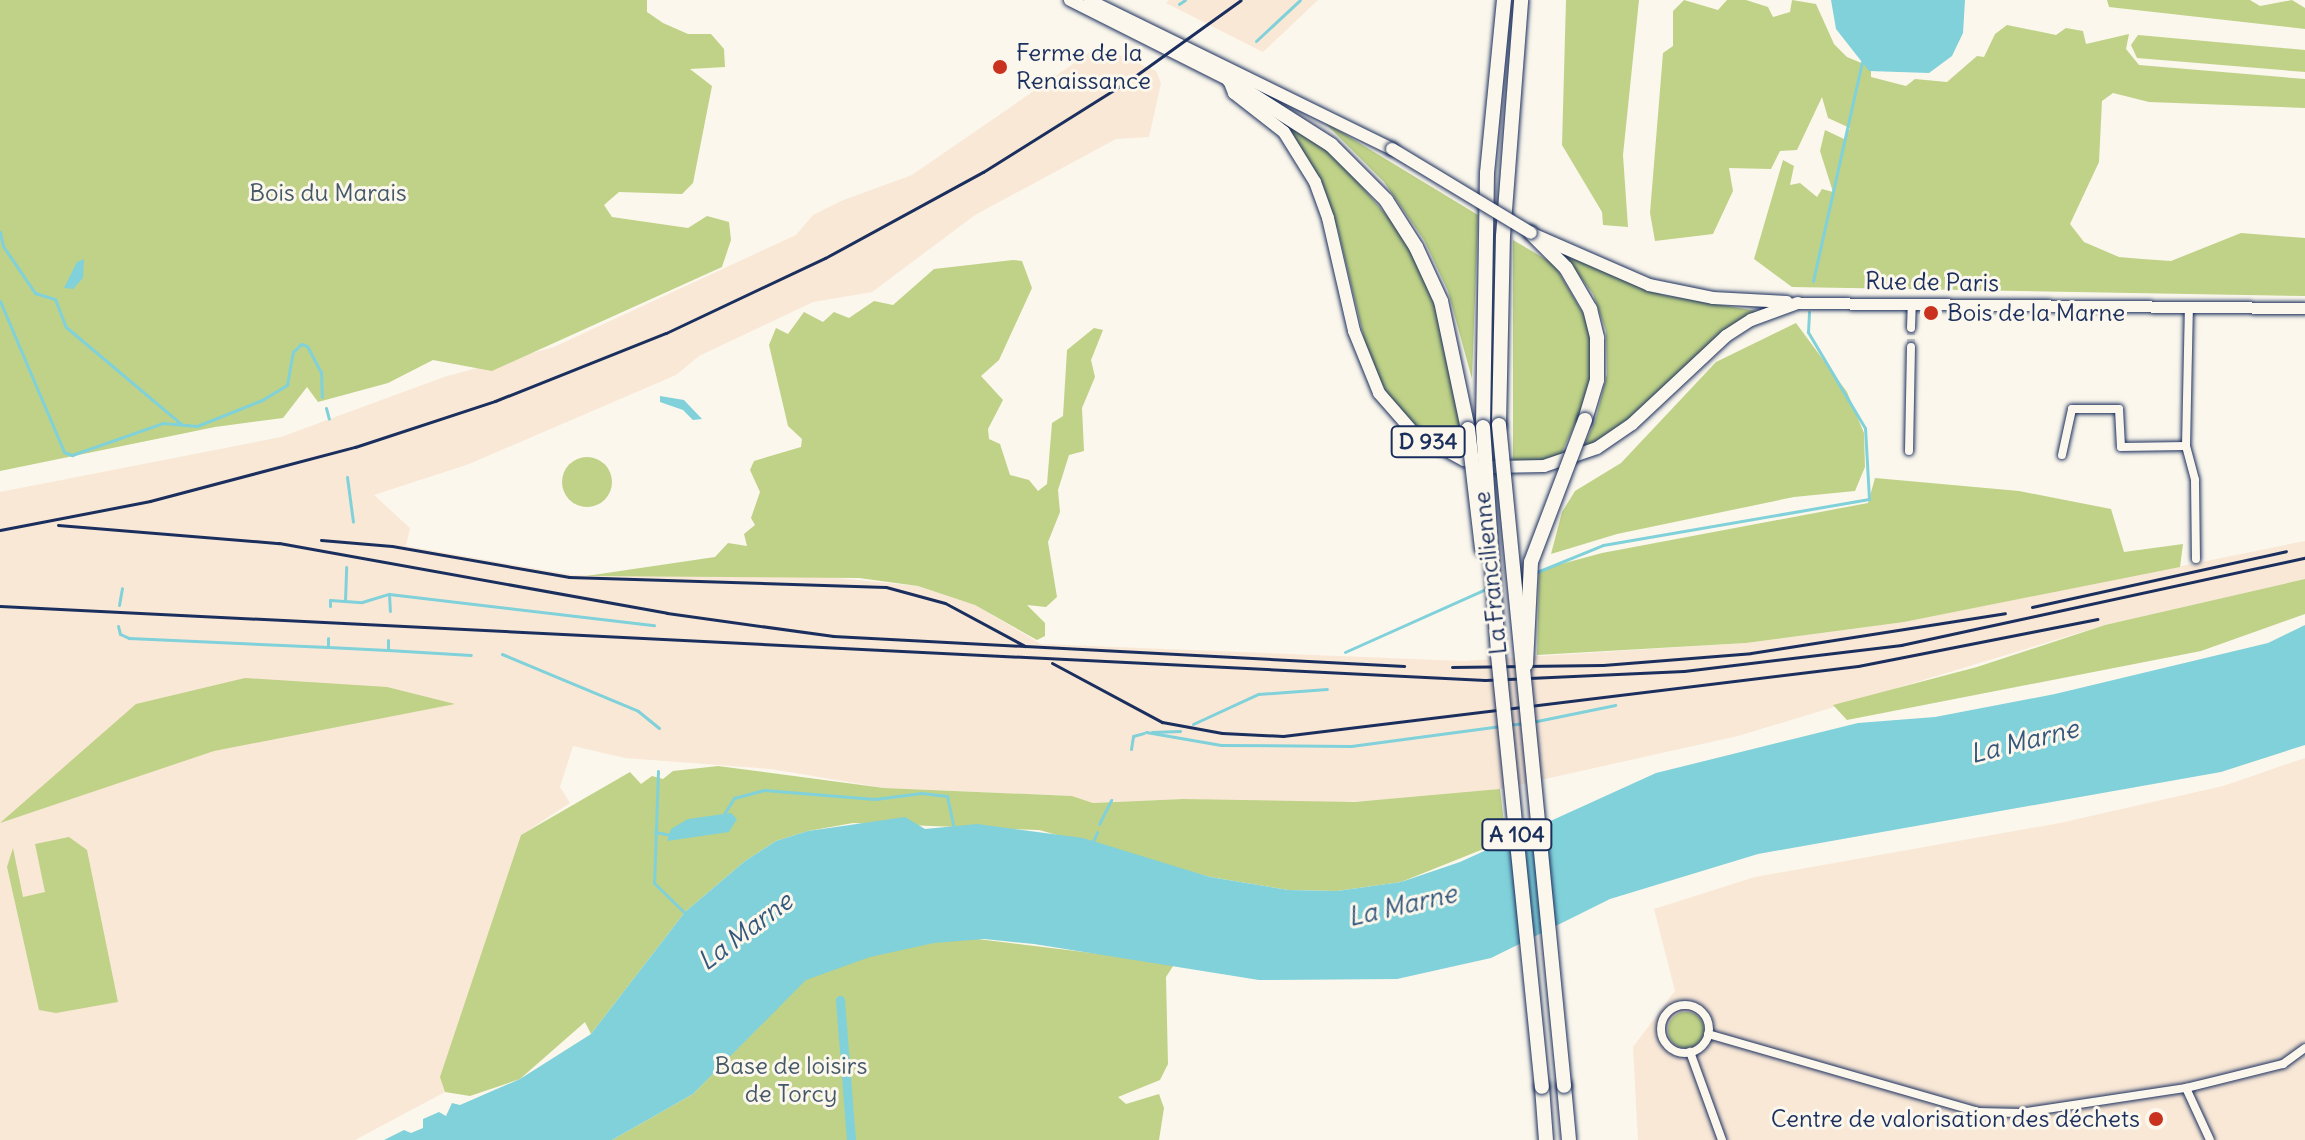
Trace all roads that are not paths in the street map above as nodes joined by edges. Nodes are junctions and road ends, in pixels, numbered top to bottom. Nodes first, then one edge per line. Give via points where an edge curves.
1 (1070, 0) edge
2 (1087, 0) edge
3 (1504, 0) edge
4 (1521, 0) edge
5 (1229, 80) junction
6 (1531, 233) junction
7 (1798, 303) junction
8 (1912, 304) junction
9 (2189, 307) junction
10 (2305, 308) edge
11 (1911, 328) tunnel mouth
12 (1911, 347) tunnel mouth
13 (1475, 428) junction
14 (2186, 446) junction
15 (1909, 451) dead end
16 (2062, 455) dead end
17 (2196, 559) dead end
18 (1523, 672) junction
19 (1708, 1034) junction
20 (2305, 1048) edge
21 (1690, 1052) junction
22 (2186, 1088) junction
23 (1546, 1140) edge
24 (1569, 1140) edge
25 (1722, 1140) edge
26 (2210, 1140) edge

1 - 5 main road, D 934
2 - 6 main road, bridge via 1392,149
3 - 13 highway, La Francilienne / A 104 via 1487,173
4 - 18 highway, La Francilienne / A 104, bridge via 1503,236 1499,425
5 - 7 main road, D 934 via 1234,93 1284,132 1315,182 1336,246 1354,331 1379,393 1414,433 1464,460 1493,467 1544,466 1597,448 1632,424 1726,336 1751,320
5 - 13 highway via 1331,145 1386,200 1441,301
6 - 7 main road via 1580,259 1649,285 1713,298
6 - 18 highway, bridge via 1566,268 1590,309 1597,338 1597,380 1531,562 1530,652
7 - 8 main road, Rue de Paris
8 - 9 main road, Rue de Paris
8 - 11 street
9 - 10 main road, Rue de Paris
9 - 14 street
12 - 15 street
13 - 23 highway, La Francilienne / A 104, bridge
14 - 16 street via 2121,447 2119,409 2072,409
14 - 17 street via 2195,480
18 - 24 highway, La Francilienne / A 104, bridge
19 - 21 street
19 - 21 street via 1707,1018 1695,1007 1671,1009 1662,1023 1663,1039 1674,1050
19 - 22 street via 1978,1112 2020,1113
20 - 22 street via 2283,1064
21 - 25 street
22 - 26 street

